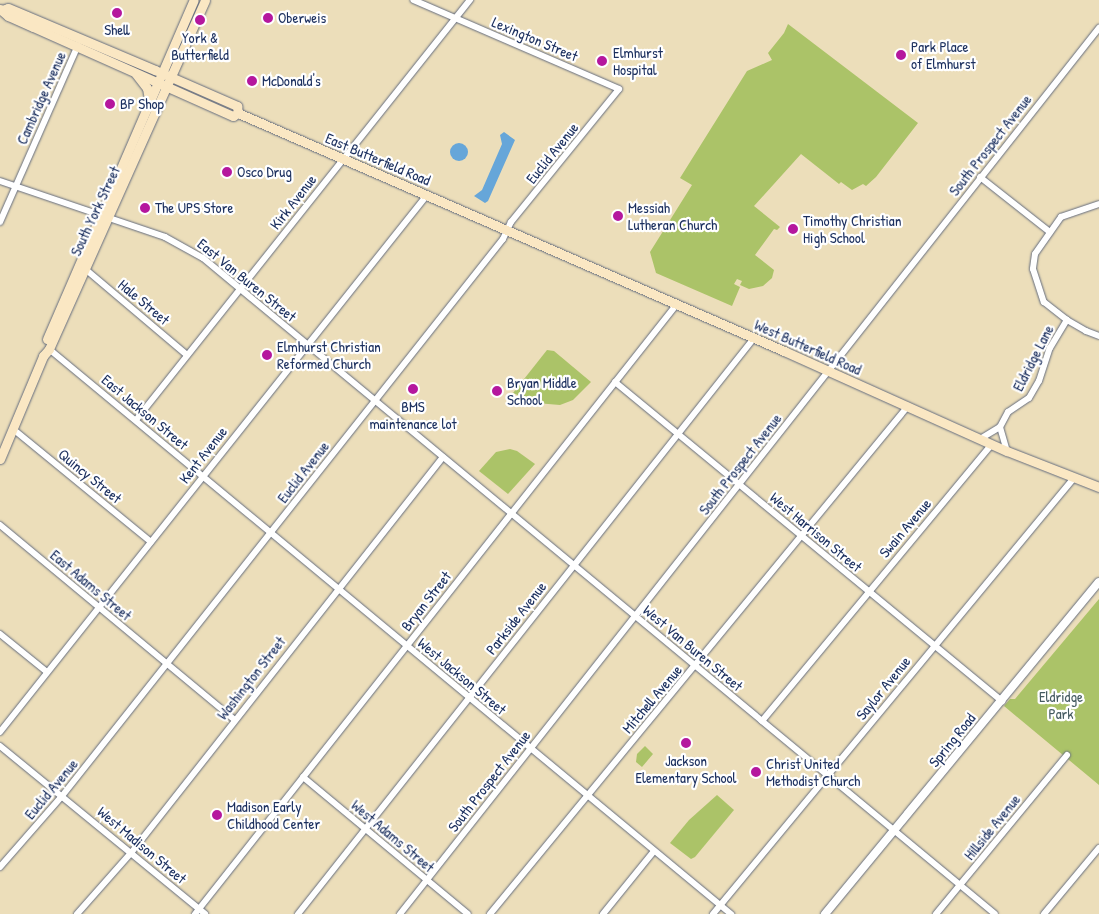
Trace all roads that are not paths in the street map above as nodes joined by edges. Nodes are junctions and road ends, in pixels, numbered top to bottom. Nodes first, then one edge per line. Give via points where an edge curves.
1 (194, 0) edge
2 (205, 0) edge
3 (413, 0) edge
4 (470, 0) edge
5 (1, 9) edge
6 (455, 18) junction
7 (1099, 28) edge
8 (81, 38) junction
9 (76, 47) junction
10 (177, 63) junction
11 (161, 73) junction
12 (136, 74) junction
13 (170, 77) junction
14 (161, 85) junction
15 (191, 86) junction
16 (619, 89) joint
17 (149, 101) junction
18 (238, 113) junction
19 (343, 159) junction
20 (980, 177) junction
21 (0, 181) edge
22 (16, 187) junction
23 (427, 195) junction
24 (1099, 204) edge
25 (104, 217) junction
26 (0, 222) edge
27 (506, 231) junction
28 (1050, 232) junction
29 (84, 268) junction
30 (240, 289) junction
31 (676, 304) junction
32 (1067, 320) junction
33 (1099, 336) edge
34 (754, 338) junction
35 (307, 345) junction
36 (46, 353) junction
37 (187, 355) junction
38 (830, 371) junction
39 (615, 382) junction
40 (375, 401) junction
41 (908, 406) junction
42 (136, 420) junction
43 (1000, 426) junction
44 (13, 429) junction
45 (678, 433) junction
46 (980, 439) junction
47 (992, 444) junction
48 (1007, 451) junction
49 (443, 457) junction
50 (0, 459) edge
51 (203, 476) junction
52 (1074, 478) junction
53 (740, 484) junction
54 (1099, 487) edge
55 (511, 513) junction
56 (0, 525) edge
57 (271, 533) junction
58 (801, 536) junction
59 (151, 542) junction
60 (574, 565) junction
61 (1099, 582) edge
62 (338, 588) junction
63 (869, 592) junction
64 (99, 608) junction
65 (635, 616) junction
66 (0, 634) edge
67 (406, 645) junction
68 (933, 645) junction
69 (167, 664) junction
70 (695, 666) junction
71 (47, 672) junction
72 (469, 697) junction
73 (1002, 701) junction
74 (234, 719) junction
75 (762, 721) junction
76 (0, 732) edge
77 (0, 746) edge
78 (531, 748) junction
79 (1067, 755) dead end
80 (828, 776) junction
81 (302, 777) junction
82 (62, 796) junction
83 (588, 796) junction
84 (365, 829) junction
85 (895, 831) junction
86 (1099, 848) edge
87 (654, 851) junction
88 (131, 853) junction
89 (1, 864) edge
90 (427, 880) junction
91 (960, 885) junction
92 (720, 906) junction
93 (197, 912) edge
94 (77, 914) edge
95 (205, 914) edge
96 (298, 914) edge
97 (400, 914) edge
98 (468, 914) edge
99 (490, 914) edge
100 (603, 914) edge
101 (713, 914) edge
102 (731, 914) edge
103 (826, 914) edge
104 (936, 914) edge
105 (994, 914) edge
106 (1044, 914) edge

1 - 11 main road
2 - 10 main road, South York Street
3 - 6 street, Lexington Street
4 - 6 street, Kirk Avenue
5 - 8 main road, East Butterfield Road via 8,8
5 - 9 main road, East Butterfield Road via 8,16
6 - 16 street, Lexington Street
6 - 19 street, Kirk Avenue
7 - 20 street, South Prospect Avenue
8 - 9 street, Cambridge Avenue
8 - 11 main road, East Butterfield Road
9 - 12 main road, East Butterfield Road
9 - 22 street, Cambridge Avenue
10 - 13 main road, South York Street
10 - 15 main road
11 - 13 main road, East Butterfield Road
11 - 14 main road
12 - 14 main road, East Butterfield Road
12 - 17 main road via 147,88
13 - 14 main road, South York Street
13 - 15 main road, East Butterfield Road
14 - 17 main road, South York Street
14 - 18 main road, East Butterfield Road via 233,116
14 - 25 main road, South York Street
15 - 18 main road, East Butterfield Road via 237,106
16 - 27 street, Euclid Avenue
17 - 25 main road, South York Street
18 - 19 main road, East Butterfield Road
19 - 23 main road, East Butterfield Road
19 - 30 street, Kirk Avenue
20 - 28 street
20 - 38 street, South Prospect Avenue
21 - 22 street, East Van Buren Street
22 - 25 street, East Van Buren Street
22 - 26 street, Cambridge Avenue
23 - 27 main road, East Butterfield Road
23 - 35 street, Kent Avenue
24 - 28 street via 1061,216
25 - 29 main road, South York Street
25 - 30 street, East Van Buren Street via 180,244 203,258
25 - 36 main road, South York Street via 44,347
27 - 31 main road, West Butterfield Road
27 - 40 street, Euclid Avenue via 503,239
28 - 32 street via 1036,254 1033,269 1044,302
29 - 36 main road, South York Street
29 - 37 street, Hale Street
30 - 35 street, East Van Buren Street
30 - 37 street, Kirk Avenue
31 - 34 main road, West Butterfield Road
31 - 39 street, Bryan Street
32 - 33 street
32 - 43 street, Eldridge Lane via 1050,348 1034,390 1022,405 1008,412
34 - 38 main road, West Butterfield Road
34 - 45 street, Parkside Avenue
35 - 40 street, East Van Buren Street
35 - 51 street, Kent Avenue
36 - 42 street, East Jackson Street
36 - 44 main road, South York Street
37 - 42 street, Kirk Avenue
38 - 41 main road, West Butterfield Road
38 - 53 street, South Prospect Avenue
39 - 45 street, West Harrison Street
39 - 55 street, Bryan Street
40 - 49 street, West Van Buren Street
40 - 57 street, Euclid Avenue
41 - 46 main road, West Butterfield Road
41 - 58 street, Mitchell Avenue
42 - 51 street, East Jackson Street
43 - 46 street, Eldridge Lane
43 - 48 street
44 - 50 main road, South York Street
44 - 59 street, Quincy Street
45 - 53 street, West Harrison Street
45 - 60 street, Parkside Avenue
46 - 47 main road, West Butterfield Road
47 - 48 main road, West Butterfield Road
47 - 63 street, Swain Avenue
48 - 52 main road, West Butterfield Road
49 - 55 street, West Van Buren Street
49 - 62 street, Washington Street
51 - 57 street, East Jackson Street
51 - 59 street, Kent Avenue
52 - 54 main road, West Butterfield Road
52 - 68 street, Saylor Avenue
53 - 58 street, West Harrison Street
53 - 65 street, South Prospect Avenue
55 - 60 street, West Van Buren Street
55 - 67 street, Bryan Street
56 - 64 street, East Adams Street
57 - 62 street, West Jackson Street
57 - 69 street, Euclid Avenue
58 - 63 street, West Harrison Street
58 - 70 street, Mitchell Avenue
59 - 64 street, Kent Avenue
60 - 65 street, West Van Buren Street
60 - 72 street, Parkside Avenue
61 - 73 street, Spring Road
62 - 67 street, West Jackson Street
62 - 74 street, Washington Street
63 - 68 street, West Harrison Street
63 - 75 street, Swain Avenue
64 - 69 street, East Adams Street
64 - 71 street, Kent Avenue
65 - 70 street, West Van Buren Street
65 - 78 street, South Prospect Avenue
66 - 71 street
67 - 72 street, West Jackson Street
67 - 81 street, Bryan Street
68 - 73 street, West Harrison Street
68 - 80 street, Saylor Avenue
69 - 74 street
69 - 82 street, Euclid Avenue
70 - 75 street, West Van Buren Street
70 - 83 street, Mitchell Avenue
71 - 76 street, Kent Avenue
72 - 78 street, West Jackson Street
72 - 84 street, Parkside Avenue
73 - 85 street, Spring Road
74 - 88 street, Washington Street
75 - 80 street, West Van Buren Street
77 - 82 street, West Madison Street
78 - 83 street, West Jackson Street
78 - 90 street, South Prospect Avenue
79 - 91 street, Hillside Avenue
80 - 85 street, West Van Buren Street
80 - 92 street, Saylor Avenue
81 - 84 street, West Adams Street
81 - 93 street, Bryan Street
82 - 88 street, West Madison Street
82 - 89 street, Euclid Avenue
83 - 87 street, West Jackson Street
83 - 99 street, Mitchell Avenue
84 - 90 street, West Adams Street
84 - 96 street, Parkside Avenue
85 - 91 street, West Van Buren Street
85 - 103 street, Spring Road
86 - 106 street
87 - 92 street, West Jackson Street
87 - 100 street
88 - 93 street, West Madison Street
88 - 94 street, Washington Street
90 - 97 street, South Prospect Avenue
90 - 98 street, West Adams Street
91 - 104 street, Hillside Avenue
91 - 105 street, West Van Buren Street
92 - 101 street, Saylor Avenue
92 - 102 street, West Jackson Street
93 - 95 street, West Madison Street

